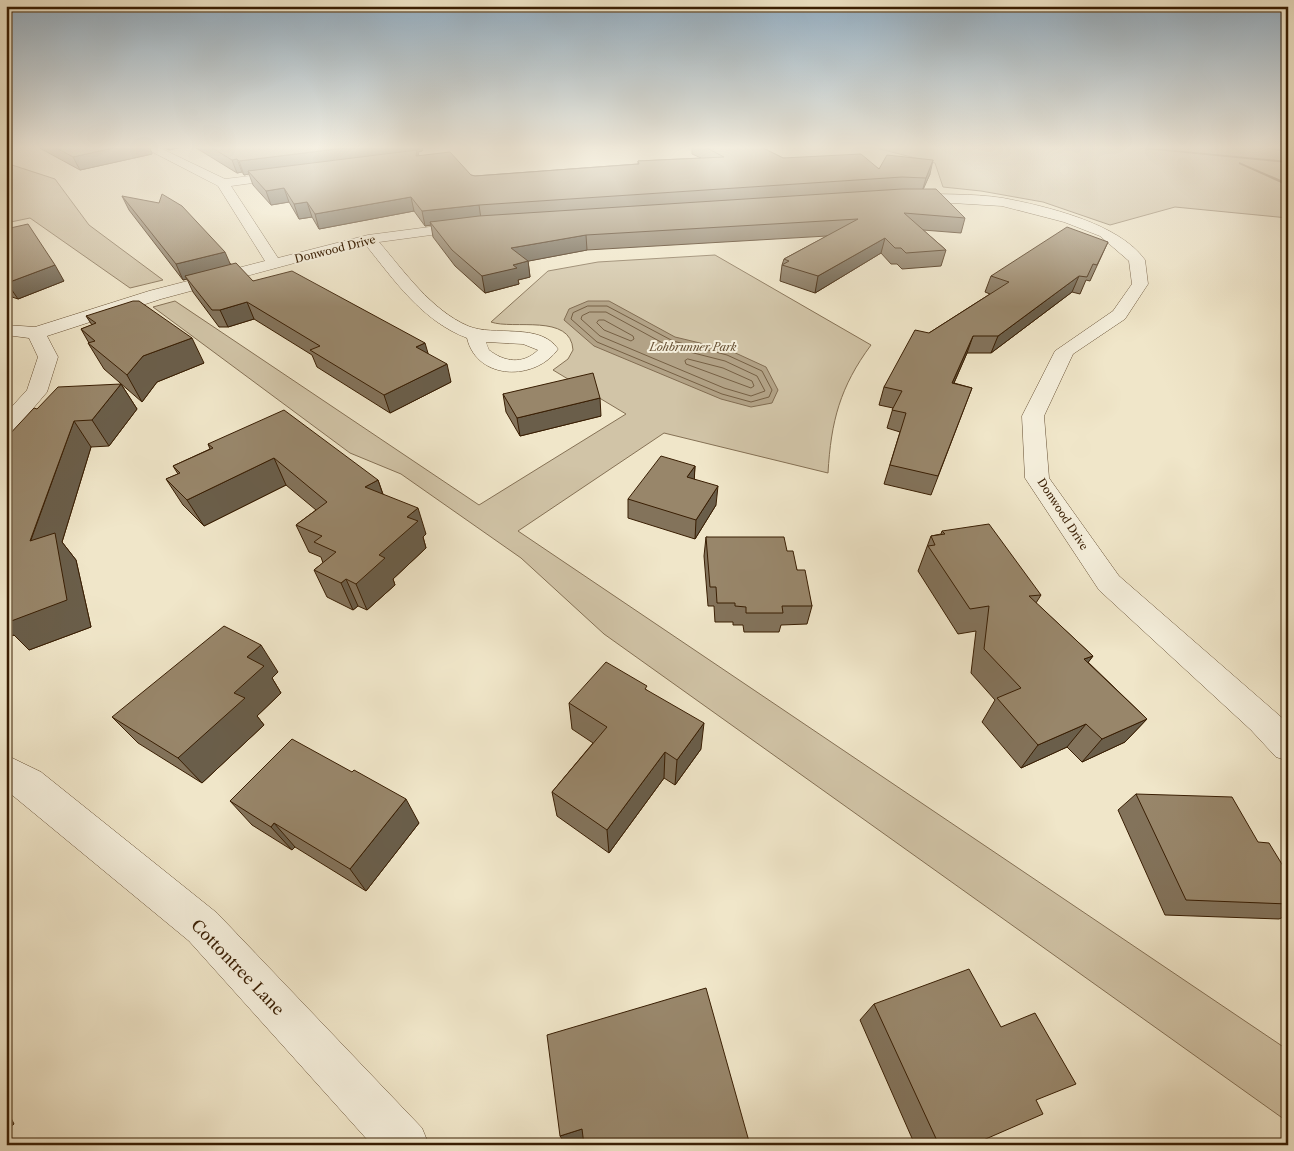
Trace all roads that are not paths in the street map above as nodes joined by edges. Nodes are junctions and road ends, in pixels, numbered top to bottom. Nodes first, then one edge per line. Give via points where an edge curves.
1 (234, 200) edge
2 (975, 200) edge
3 (481, 225) edge
4 (368, 239) junction
5 (275, 265) junction
6 (6, 330) edge
7 (36, 333) junction
8 (475, 335) dead end
9 (6, 426) edge
10 (1288, 746) edge
11 (6, 771) edge
12 (405, 1145) edge

1 - 5 street
2 - 10 street, Donwood Drive via 1002,202 1069,219 1105,233 1137,260 1140,284 1120,315 1065,351 1033,416 1037,478 1109,583
3 - 4 street, Donwood Drive
4 - 5 street, Donwood Drive
4 - 8 street via 434,312
5 - 7 street, Donwood Drive via 155,295
6 - 7 street
7 - 9 street via 48,357 37,392
11 - 12 street, Cottontree Lane via 28,784 203,927

